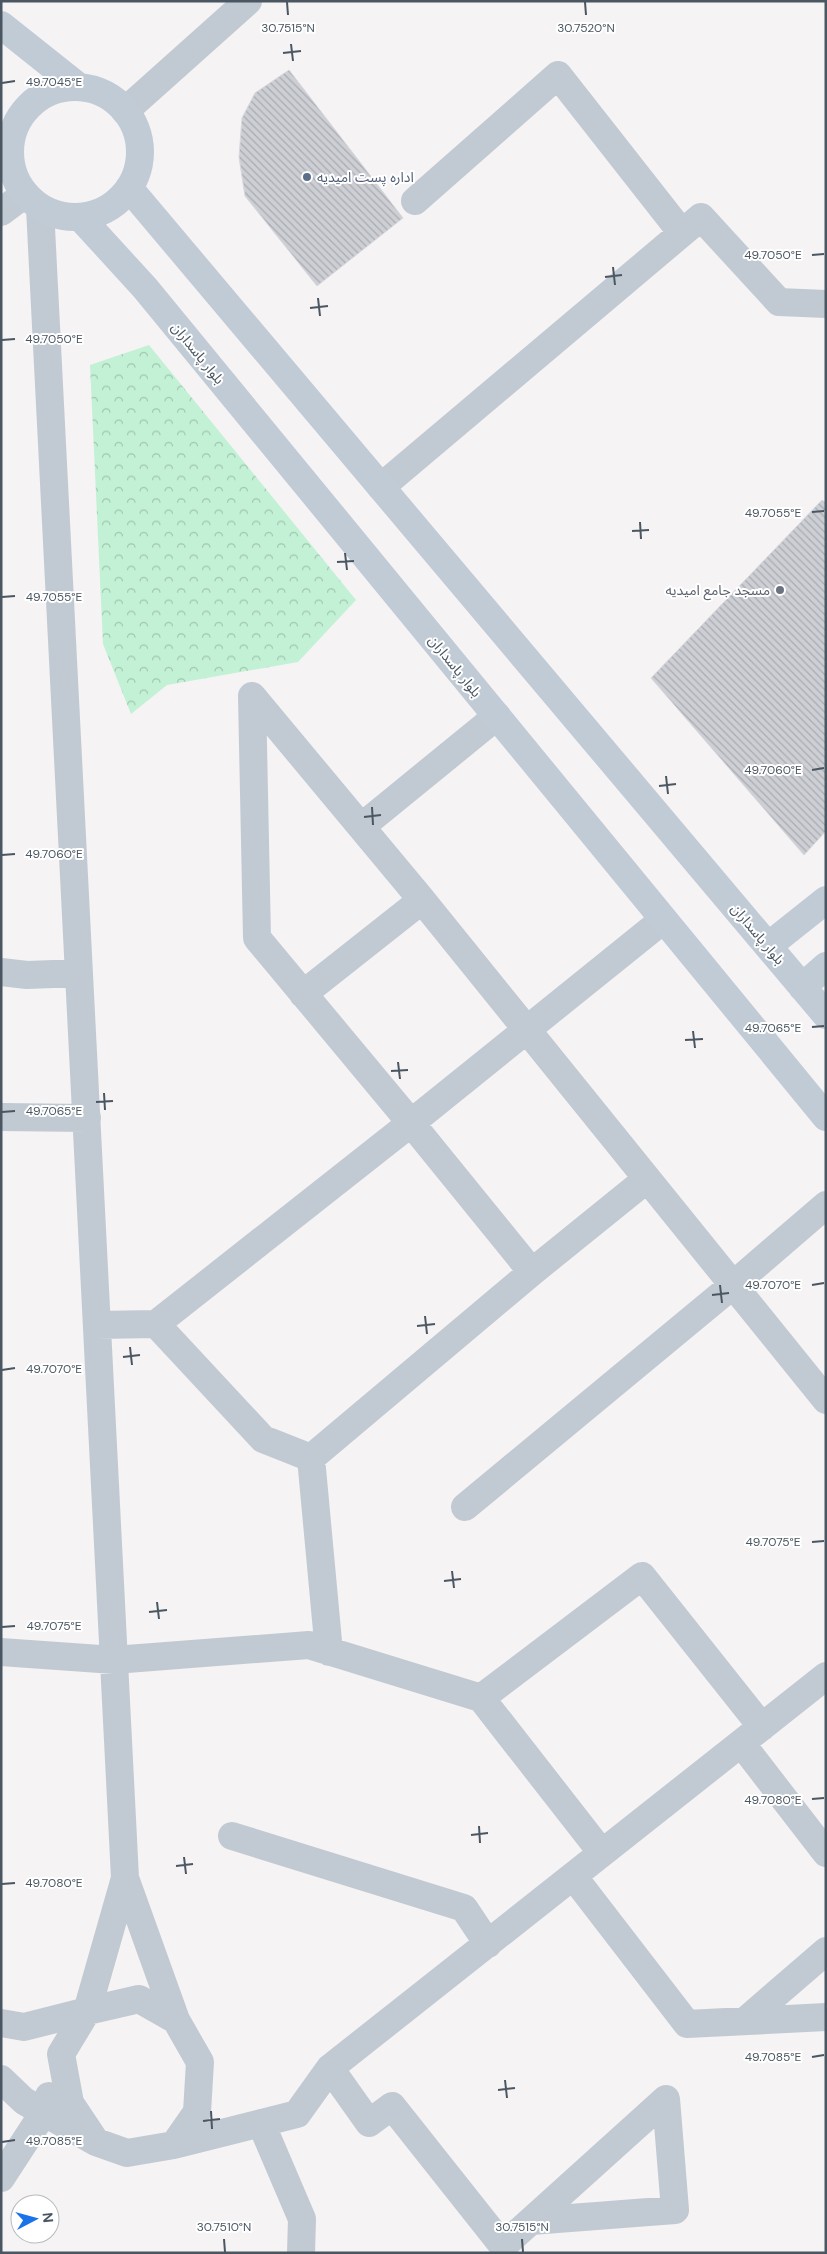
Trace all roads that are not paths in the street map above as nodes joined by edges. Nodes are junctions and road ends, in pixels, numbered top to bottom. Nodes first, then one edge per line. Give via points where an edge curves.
1 (248, 1) edge
2 (1, 25) edge
3 (79, 87) junction
4 (125, 111) junction
5 (6, 139) edge
6 (129, 188) junction
7 (32, 201) junction
8 (414, 201) dead end
9 (1, 212) edge
10 (81, 218) junction
11 (682, 233) junction
12 (826, 304) edge
13 (381, 487) junction
14 (497, 716) junction
15 (361, 828) junction
16 (422, 900) junction
17 (826, 900) edge
18 (663, 920) junction
19 (768, 946) junction
20 (826, 966) edge
21 (1, 972) edge
22 (79, 973) junction
23 (802, 986) junction
24 (303, 994) junction
25 (826, 1015) edge
26 (526, 1029) junction
27 (1, 1117) edge
28 (826, 1117) edge
29 (86, 1118) junction
30 (411, 1123) junction
31 (647, 1179) junction
32 (826, 1204) edge
33 (532, 1272) junction
34 (733, 1285) junction
35 (156, 1324) junction
36 (97, 1325) junction
37 (826, 1400) edge
38 (311, 1458) junction
39 (465, 1507) dead end
40 (1, 1652) edge
41 (329, 1652) junction
42 (114, 1660) junction
43 (826, 1676) edge
44 (481, 1698) junction
45 (762, 1727) junction
46 (741, 1744) junction
47 (232, 1836) dead end
48 (602, 1853) junction
49 (826, 1853) edge
50 (573, 1876) junction
51 (125, 1878) junction
52 (488, 1944) junction
53 (826, 1951) edge
54 (87, 2011) junction
55 (826, 2017) edge
56 (176, 2020) junction
57 (745, 2021) junction
58 (1, 2023) edge
59 (62, 2054) junction
60 (330, 2068) junction
61 (1, 2078) edge
62 (44, 2112) junction
63 (261, 2123) junction
64 (96, 2142) junction
65 (174, 2145) junction
66 (1, 2178) edge
67 (531, 2220) junction
68 (301, 2253) edge

1 - 4 street
2 - 3 main road
3 - 4 main road via 96,90 112,98
3 - 5 main road via 59,89 41,97 25,110
4 - 6 main road via 136,128 140,149 138,169
5 - 7 main road via 16,180
6 - 10 main road via 117,202
6 - 13 main road, بلوار پاسداران
7 - 9 street
7 - 10 main road via 60,216
7 - 22 street
8 - 11 street via 558,75
10 - 14 main road, بلوار پاسداران via 145,288
11 - 12 street via 701,217 779,302
11 - 13 street
13 - 19 main road, بلوار پاسداران
14 - 15 street
14 - 18 main road, بلوار پاسداران
15 - 16 street
15 - 24 street via 252,696 257,938
16 - 24 street
16 - 26 street
17 - 19 main road
18 - 26 street
18 - 28 main road, بلوار پاسداران
19 - 23 main road, بلوار پاسداران
20 - 23 main road
21 - 22 street via 27,975
22 - 29 street
23 - 25 main road, بلوار پاسداران
24 - 30 street
26 - 30 street
26 - 31 street
27 - 29 street
29 - 36 street
30 - 33 street
30 - 35 street
31 - 33 street
31 - 34 street
32 - 34 street
33 - 38 street
34 - 37 street
34 - 39 street
35 - 36 street
35 - 38 street via 263,1439
36 - 42 street
38 - 41 street
40 - 42 street
41 - 42 street via 309,1645
41 - 44 street
42 - 51 street
43 - 45 street
44 - 45 street via 642,1576
44 - 48 street
45 - 46 street
46 - 48 street
46 - 49 street
47 - 52 street via 464,1908
48 - 50 street
50 - 52 street
50 - 57 street via 687,2024
51 - 54 street
51 - 56 street
52 - 60 street
53 - 57 street
54 - 56 street via 139,1999
54 - 58 street via 24,2027
54 - 59 street
55 - 57 street
56 - 65 street via 200,2062 198,2112
59 - 62 street
59 - 64 street via 70,2103
60 - 63 street via 297,2114
60 - 67 street via 369,2123 392,2106 502,2246
61 - 62 street via 24,2101
62 - 64 street
62 - 66 street
63 - 65 street
63 - 68 street via 302,2220
64 - 65 street via 127,2153
67 - 67 street via 581,2176 666,2099 675,2210

